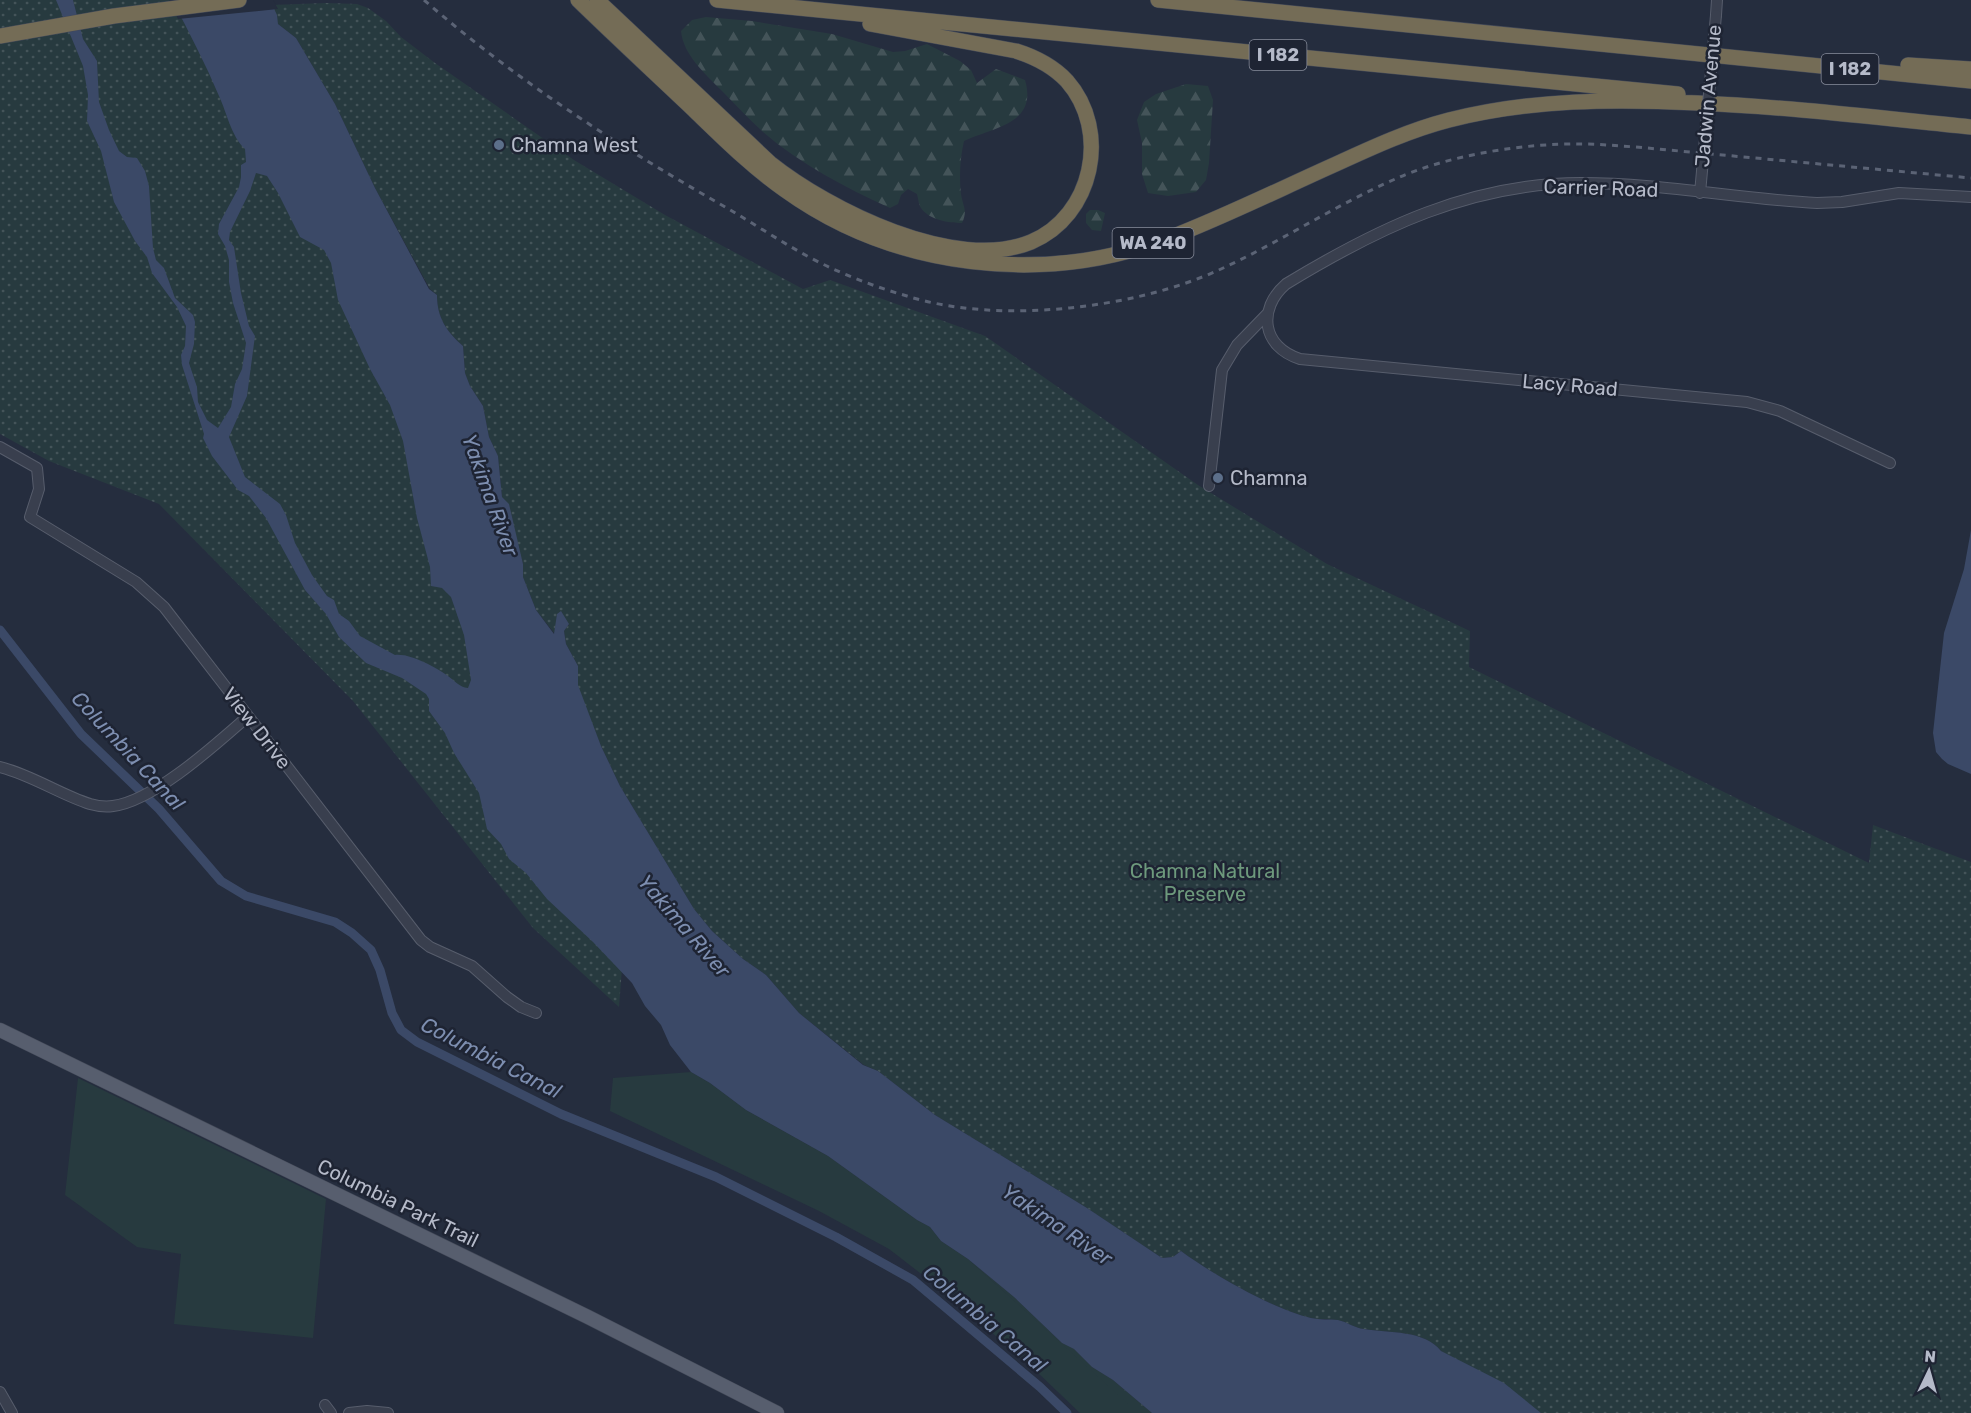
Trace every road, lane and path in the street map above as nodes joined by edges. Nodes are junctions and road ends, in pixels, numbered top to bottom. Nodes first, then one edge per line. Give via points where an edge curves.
1 (239, 0) edge
2 (578, 0) edge
3 (597, 0) edge
4 (717, 0) edge
5 (1158, 0) edge
6 (1188, 0) edge
7 (1717, 0) edge
8 (1232, 7) junction
9 (800, 9) junction
10 (613, 24) junction
11 (0, 36) edge
12 (1729, 57) junction
13 (1971, 69) edge
14 (1971, 81) edge
15 (1755, 106) junction
16 (1971, 127) edge
17 (1700, 193) junction
18 (1971, 197) edge
19 (1268, 313) junction
20 (0, 447) edge
21 (1890, 463) dead end
22 (1209, 486) dead end
23 (247, 717) junction
24 (0, 768) edge
25 (536, 1013) dead end
26 (0, 1030) edge
27 (0, 1392) edge
28 (12, 1413) edge
29 (350, 1413) edge
30 (388, 1413) edge
31 (777, 1413) edge

1 - 11 highway
2 - 10 highway, WA 240
3 - 10 highway
4 - 9 highway, I 182
5 - 8 highway, I 182
6 - 8 highway
7 - 17 street, Jadwin Avenue, bridge
8 - 12 highway, I 182
9 - 10 highway via 1001,47 1029,55 1053,68 1078,96 1090,125 1089,172 1074,207 1046,234 1030,242 993,250 923,240 856,216 787,177
9 - 15 highway, I 182 via 1658,91
10 - 15 highway, WA 240 via 741,154 796,197 881,240 981,263 1074,263 1134,250 1202,224 1380,143 1479,113 1574,101
12 - 13 highway
12 - 14 highway, I 182
15 - 16 highway, I 182
17 - 18 street, Carrier Road via 1818,203 1905,193
17 - 19 street, Carrier Road via 1566,183 1469,198 1403,221 1292,280 1278,291
19 - 21 street, Lacy Road via 1274,343 1299,359 1747,402 1780,411
19 - 22 street, Carrier Road via 1237,345 1222,370
20 - 23 street, View Drive via 37,468 39,489 30,517 152,594
23 - 24 street via 197,760 149,792 111,807 96,805 27,775
23 - 25 street, View Drive via 421,940 472,966 507,997
26 - 31 main road, Columbia Park Trail
27 - 28 street
29 - 30 street

